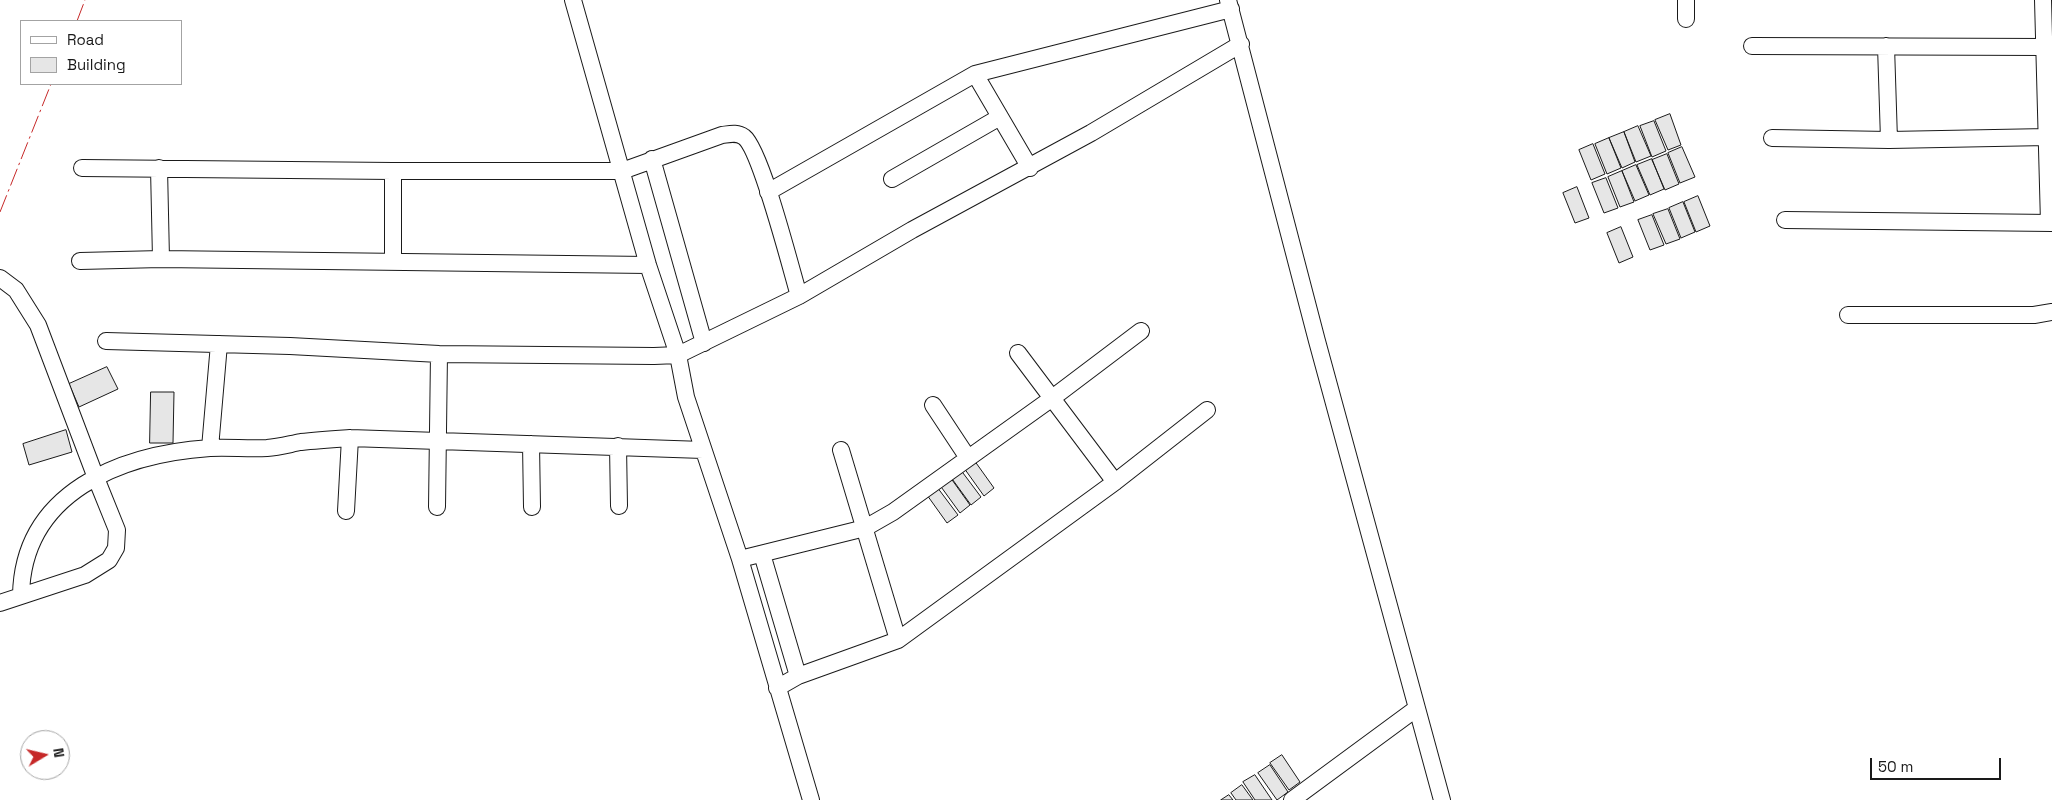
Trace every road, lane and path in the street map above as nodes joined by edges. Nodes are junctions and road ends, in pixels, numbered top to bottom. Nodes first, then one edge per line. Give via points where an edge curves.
1 (573, 0) edge
2 (1686, 0) edge
3 (2043, 0) edge
4 (1230, 4) edge
5 (1686, 19) dead end
6 (1241, 44) junction
7 (1752, 46) dead end
8 (1886, 46) junction
9 (2045, 47) junction
10 (975, 74) junction
11 (1000, 117) junction
12 (2047, 137) junction
13 (1772, 138) dead end
14 (1889, 140) junction
15 (652, 159) junction
16 (82, 168) dead end
17 (159, 168) junction
18 (1030, 168) junction
19 (393, 171) junction
20 (622, 171) junction
21 (892, 179) dead end
22 (768, 192) junction
23 (1785, 220) dead end
24 (2051, 223) edge
25 (161, 259) junction
26 (80, 261) dead end
27 (393, 262) junction
28 (648, 266) junction
29 (1, 280) edge
30 (799, 296) junction
31 (2052, 312) edge
32 (1848, 314) dead end
33 (1141, 331) dead end
34 (106, 341) dead end
35 (704, 343) junction
36 (219, 344) junction
37 (439, 354) junction
38 (678, 354) junction
39 (1018, 354) dead end
40 (1051, 399) junction
41 (933, 404) dead end
42 (1208, 410) dead end
43 (350, 438) junction
44 (439, 440) junction
45 (530, 444) junction
46 (618, 446) junction
47 (210, 448) junction
48 (703, 450) junction
49 (841, 450) dead end
50 (968, 458) junction
51 (96, 478) junction
52 (1115, 482) junction
53 (619, 506) dead end
54 (437, 507) dead end
55 (532, 507) dead end
56 (346, 511) dead end
57 (865, 528) junction
58 (762, 554) junction
59 (740, 559) junction
60 (21, 595) junction
61 (0, 603) edge
62 (898, 640) junction
63 (798, 676) junction
64 (777, 688) junction
65 (1417, 708) junction
66 (811, 800) edge
67 (1292, 800) edge
68 (1442, 800) edge

1 - 20 street
2 - 5 street
3 - 9 street
4 - 6 street
4 - 10 street
6 - 18 street
6 - 65 street
7 - 8 street
8 - 9 street
8 - 14 street
9 - 12 street
10 - 11 street
10 - 22 street
11 - 18 street
11 - 21 street
12 - 14 street
12 - 24 street
13 - 14 street
15 - 20 street
15 - 22 street via 736,133 753,147
15 - 35 street
16 - 17 street
17 - 19 street
17 - 25 street
18 - 30 street via 912,230
19 - 20 street
19 - 27 street
20 - 28 street
22 - 30 street
23 - 24 street
25 - 26 street
25 - 27 street
27 - 28 street
28 - 38 street
29 - 51 street via 16,290 38,325
30 - 35 street
31 - 32 street
33 - 40 street
34 - 36 street
35 - 38 street
36 - 37 street
36 - 47 street
37 - 38 street
37 - 44 street
38 - 48 street via 686,396
39 - 40 street
40 - 50 street
40 - 52 street
41 - 50 street
42 - 52 street
43 - 44 street
43 - 47 street via 269,448
43 - 56 street
44 - 45 street
44 - 54 street
45 - 46 street
45 - 55 street
46 - 48 street
46 - 53 street
47 - 51 street via 154,456 122,465
48 - 59 street
49 - 57 street
50 - 57 street via 893,512
51 - 60 street via 66,496 47,516 21,574
51 - 60 street via 118,530 116,548 109,560 84,575
52 - 62 street
57 - 58 street
57 - 62 street
58 - 59 street
58 - 63 street
59 - 64 street
60 - 61 street
62 - 63 street
63 - 64 street
64 - 66 street
65 - 67 street
65 - 68 street

